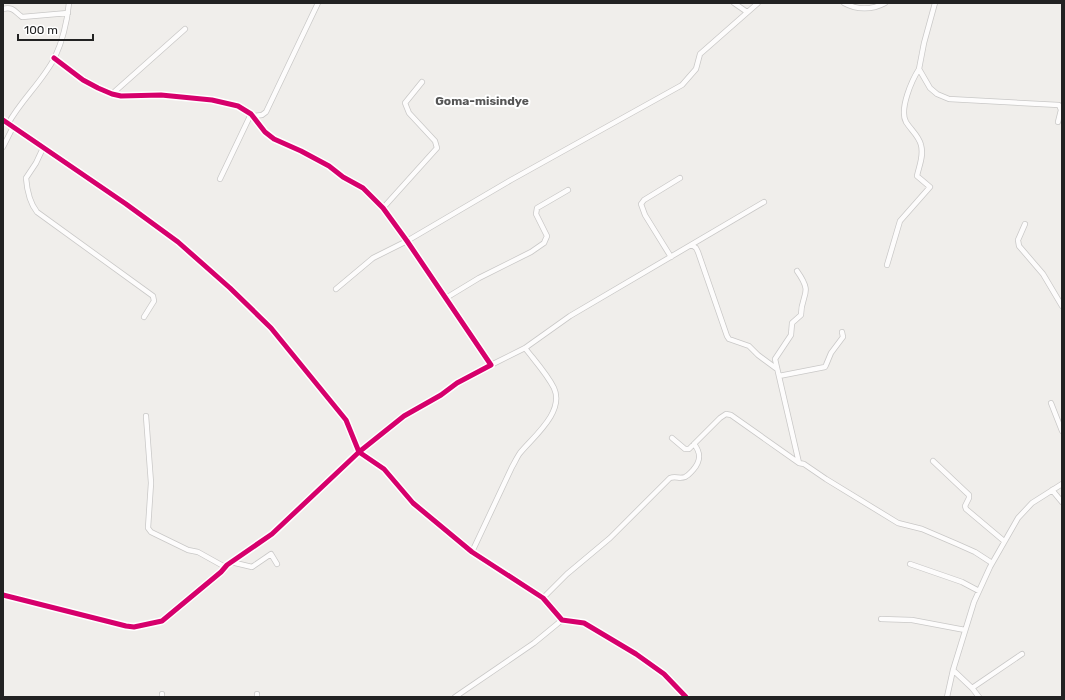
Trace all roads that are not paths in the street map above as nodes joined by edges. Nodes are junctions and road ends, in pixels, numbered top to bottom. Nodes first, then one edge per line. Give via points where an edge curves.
1 (69, 3) edge
2 (318, 3) edge
3 (734, 3) edge
4 (758, 3) edge
5 (844, 3) edge
6 (885, 3) edge
7 (934, 3) edge
8 (3, 9) edge
9 (68, 12) junction
10 (746, 12) junction
11 (185, 29) dead end
12 (54, 58) junction
13 (919, 69) junction
14 (422, 82) dead end
15 (112, 94) junction
16 (252, 115) junction
17 (3, 120) edge
18 (1058, 122) dead end
19 (8, 124) junction
20 (13, 127) junction
21 (3, 147) edge
22 (44, 148) junction
23 (680, 178) dead end
24 (220, 179) dead end
25 (568, 190) dead end
26 (764, 202) dead end
27 (383, 208) junction
28 (1025, 224) dead end
29 (407, 240) junction
30 (692, 246) junction
31 (671, 257) junction
32 (887, 265) dead end
33 (797, 271) dead end
34 (336, 289) dead end
35 (446, 298) junction
36 (1062, 306) edge
37 (144, 317) dead end
38 (842, 332) dead end
39 (525, 348) junction
40 (491, 365) junction
41 (777, 369) junction
42 (779, 376) junction
43 (1051, 403) dead end
44 (146, 416) dead end
45 (1062, 431) edge
46 (672, 438) dead end
47 (694, 444) junction
48 (359, 452) junction
49 (933, 461) dead end
50 (799, 463) junction
51 (1062, 484) edge
52 (1052, 490) junction
53 (1062, 502) edge
54 (1004, 541) junction
55 (472, 552) junction
56 (231, 562) junction
57 (992, 563) junction
58 (277, 564) dead end
59 (910, 564) dead end
60 (225, 567) junction
61 (979, 591) junction
62 (3, 595) edge
63 (544, 598) junction
64 (881, 619) dead end
65 (562, 620) junction
66 (965, 630) junction
67 (1022, 654) dead end
68 (953, 670) junction
69 (972, 688) junction
70 (455, 697) edge
71 (686, 697) edge
72 (946, 697) edge
73 (979, 697) edge

1 - 9 street
2 - 16 street via 266,112 262,115
3 - 10 street
4 - 10 street
5 - 6 street via 873,9
7 - 13 street
8 - 9 street via 14,9 22,17
9 - 12 street via 66,26
10 - 29 street via 700,54 696,69 682,85
11 - 15 street
12 - 15 street via 83,80
12 - 19 street
13 - 18 street via 930,88 949,99 1059,105 1061,110
13 - 32 street via 913,78 904,115 921,144 922,154 917,176 930,187 900,221
14 - 27 street via 406,103 406,109 435,141 437,148
15 - 16 street via 212,100 238,106
16 - 24 street
16 - 27 street via 274,139 329,166 363,188
17 - 19 street
19 - 20 street
20 - 21 street
20 - 22 street
22 - 37 street via 26,178 34,207 37,212 153,296 154,301
22 - 48 street via 178,242 251,307 346,420
23 - 31 street via 640,204
25 - 35 street via 537,208 536,214 547,236 544,243
26 - 30 street
27 - 29 street
28 - 36 street via 1018,240 1019,246 1043,274
29 - 34 street via 373,258
29 - 35 street
30 - 31 street
30 - 41 street via 698,252 729,339 749,346
31 - 39 street via 570,316
33 - 41 street via 806,285 805,297 800,316 791,324 791,335 776,357
35 - 40 street
38 - 42 street via 843,337 828,357 826,365
39 - 40 street
39 - 55 street via 554,389 555,405 545,426 520,453 512,467
40 - 48 street via 404,416
41 - 42 street
42 - 50 street
43 - 45 street
44 - 60 street via 151,483 148,528 151,532 188,550 198,552
46 - 47 street via 685,448 689,449
47 - 50 street via 720,418 728,414
47 - 63 street via 699,452 699,462 688,476 670,478 610,538 567,574
48 - 55 street via 384,469 413,503
48 - 56 street via 272,534
49 - 54 street via 969,495 966,509
50 - 57 street via 898,523 922,529 975,552
51 - 52 street
52 - 53 street
52 - 54 street via 1032,502 1018,518
54 - 57 street
55 - 63 street
56 - 58 street via 252,567 271,554
56 - 60 street
57 - 61 street
59 - 61 street via 962,582
60 - 62 street via 162,621 134,627
61 - 66 street
63 - 65 street
64 - 66 street via 912,620
65 - 70 street
65 - 71 street via 584,623 636,654 664,674
66 - 68 street
67 - 69 street
68 - 69 street
68 - 72 street
69 - 73 street

